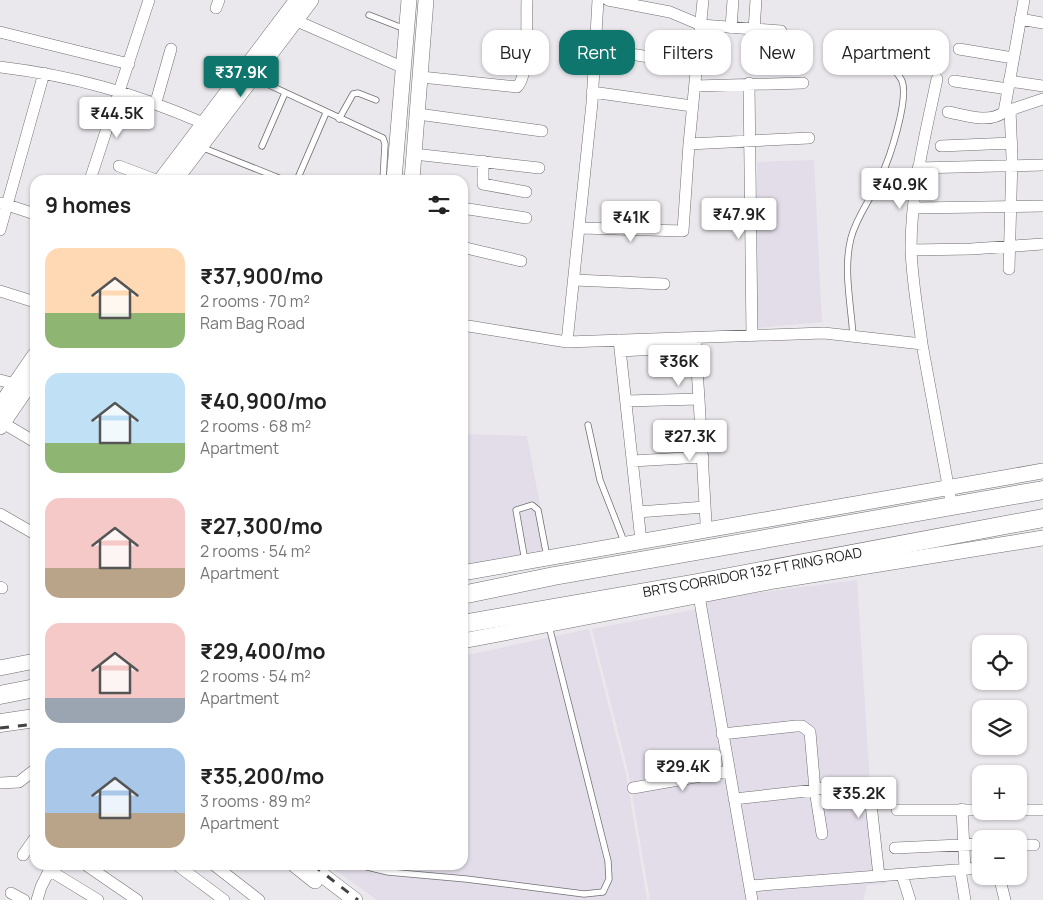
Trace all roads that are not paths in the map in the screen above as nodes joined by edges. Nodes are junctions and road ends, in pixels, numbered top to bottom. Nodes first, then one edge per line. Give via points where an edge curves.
1 (149, 0) edge
2 (296, 0) edge
3 (311, 0) edge
4 (409, 0) edge
5 (426, 0) edge
6 (527, 0) edge
7 (598, 0) edge
8 (608, 0) edge
9 (671, 0) edge
10 (703, 0) edge
11 (733, 0) edge
12 (756, 0) edge
13 (1024, 0) edge
14 (670, 12) junction
15 (369, 15) dead end
16 (1020, 19) junction
17 (297, 21) junction
18 (1043, 23) edge
19 (701, 25) junction
20 (731, 28) junction
21 (407, 30) junction
22 (596, 30) edge
23 (700, 30) edge
24 (754, 30) joint
25 (0, 32) edge
26 (171, 49) dead end
27 (959, 49) dead end
28 (1014, 58) junction
29 (129, 64) junction
30 (0, 67) edge
31 (404, 68) junction
32 (44, 73) junction
33 (593, 75) edge
34 (696, 75) edge
35 (898, 75) edge
36 (421, 77) junction
37 (254, 78) junction
38 (936, 79) dead end
39 (954, 80) dead end
40 (749, 83) junction
41 (802, 84) dead end
42 (1009, 85) junction
43 (695, 86) junction
44 (1043, 86) edge
45 (120, 90) junction
46 (284, 92) junction
47 (592, 92) junction
48 (1043, 99) edge
49 (376, 100) dead end
50 (156, 102) junction
51 (692, 106) junction
52 (1007, 111) junction
53 (948, 112) dead end
54 (326, 113) junction
55 (418, 114) junction
56 (338, 119) junction
57 (207, 128) junction
58 (542, 131) dead end
59 (809, 138) dead end
60 (749, 143) junction
61 (1012, 143) junction
62 (689, 144) junction
63 (262, 146) dead end
64 (941, 146) dead end
65 (200, 147) junction
66 (414, 154) junction
67 (483, 161) junction
68 (1012, 165) junction
69 (1043, 165) edge
70 (119, 166) dead end
71 (539, 168) dead end
72 (918, 168) junction
73 (92, 175) edge
74 (143, 175) edge
75 (165, 175) edge
76 (179, 175) edge
77 (271, 175) edge
78 (299, 175) edge
79 (383, 175) edge
80 (394, 175) edge
81 (412, 175) edge
82 (526, 192) dead end
83 (4, 204) edge
84 (1043, 206) edge
85 (1011, 207) junction
86 (913, 208) junction
87 (468, 209) edge
88 (30, 212) edge
89 (526, 218) dead end
90 (580, 228) junction
91 (0, 230) edge
92 (1043, 244) edge
93 (1010, 246) junction
94 (468, 248) edge
95 (911, 250) junction
96 (521, 261) dead end
97 (1009, 269) dead end
98 (575, 280) junction
99 (664, 284) dead end
100 (0, 291) edge
101 (30, 300) edge
102 (468, 326) edge
103 (752, 336) junction
104 (853, 336) junction
105 (567, 342) junction
106 (695, 342) junction
107 (922, 344) junction
108 (619, 345) junction
109 (30, 362) edge
110 (0, 380) edge
111 (15, 384) junction
112 (30, 385) edge
113 (699, 399) junction
114 (626, 402) junction
115 (0, 406) edge
116 (1, 425) edge
117 (588, 425) dead end
118 (30, 440) edge
119 (703, 458) junction
120 (632, 461) junction
121 (1043, 471) edge
122 (949, 486) junction
123 (1043, 490) edge
124 (706, 507) junction
125 (952, 507) junction
126 (638, 512) junction
127 (0, 514) edge
128 (1043, 518) edge
129 (706, 524) dead end
130 (30, 531) edge
131 (1043, 538) edge
132 (641, 541) junction
133 (625, 544) junction
134 (547, 557) junction
135 (525, 561) junction
136 (468, 572) edge
137 (698, 590) junction
138 (468, 594) edge
139 (468, 623) edge
140 (548, 624) junction
141 (468, 640) edge
142 (30, 662) edge
143 (0, 668) edge
144 (30, 689) edge
145 (0, 695) edge
146 (30, 719) edge
147 (0, 723) edge
148 (722, 734) junction
149 (729, 771) junction
150 (30, 773) edge
151 (0, 782) edge
152 (633, 788) dead end
153 (815, 790) junction
154 (734, 799) junction
155 (962, 809) junction
156 (897, 810) dead end
157 (972, 810) edge
158 (1027, 810) edge
159 (1043, 810) edge
160 (822, 834) dead end
161 (964, 844) junction
162 (972, 844) edge
163 (30, 845) edge
164 (1027, 845) edge
165 (1034, 845) dead end
166 (895, 848) dead end
167 (23, 855) dead end
168 (972, 868) edge
169 (963, 869) junction
170 (50, 870) edge
171 (54, 870) edge
172 (93, 870) edge
173 (184, 870) edge
174 (220, 870) edge
175 (301, 870) edge
176 (315, 870) edge
177 (380, 870) edge
178 (902, 874) junction
179 (879, 876) junction
180 (1001, 885) edge
181 (750, 886) junction
182 (11, 893) dead end
183 (24, 900) edge
184 (37, 900) edge
185 (98, 900) edge
186 (137, 900) edge
187 (224, 900) edge
188 (259, 900) edge
189 (339, 900) edge
190 (355, 900) edge
191 (752, 900) edge
192 (910, 900) edge
193 (965, 900) edge
194 (1005, 900) edge

1 - 29 street
2 - 57 street
3 - 17 street
4 - 21 street
5 - 36 street
6 - 36 street via 524,70 520,84
7 - 22 street
8 - 14 street
9 - 14 street
10 - 19 street
11 - 20 street
12 - 24 street
13 - 16 street
14 - 19 street
15 - 21 lane
16 - 18 street
16 - 28 street
17 - 31 street
17 - 37 street
19 - 20 street
19 - 23 street
20 - 24 street
21 - 31 street
25 - 29 street
26 - 50 street
27 - 28 street
28 - 42 street
29 - 45 street
30 - 32 street
31 - 80 street
32 - 45 street
32 - 83 street
33 - 47 street
34 - 43 street
35 - 104 lane via 903,100 885,167 851,238 848,276
36 - 55 street
37 - 46 lane
37 - 57 street
38 - 72 street
39 - 42 street
40 - 41 street
40 - 43 street
40 - 60 street
42 - 44 street
42 - 52 street
43 - 51 street
45 - 50 street
45 - 73 street
46 - 54 lane
46 - 63 lane
47 - 51 street
47 - 90 street
48 - 52 street
49 - 56 lane via 353,94
50 - 57 street
51 - 62 street
52 - 53 street via 998,117 988,118
52 - 61 street
54 - 56 lane
54 - 78 lane
55 - 58 street
55 - 66 street
56 - 79 lane via 383,138
57 - 65 street
57 - 75 street
59 - 60 street
60 - 62 street
60 - 103 street
61 - 64 street
61 - 68 street
62 - 90 street via 683,231
65 - 76 street
65 - 77 lane
66 - 67 street
66 - 81 street
67 - 71 street
67 - 82 street via 483,184
68 - 69 street
68 - 72 street
68 - 85 street
70 - 74 street
72 - 86 street
83 - 88 street
83 - 91 street
84 - 85 street
85 - 86 street
85 - 93 street
86 - 95 street
87 - 89 street
90 - 98 street
92 - 93 street
93 - 95 street
93 - 97 street
94 - 96 street
95 - 107 street
98 - 99 street
98 - 105 street
100 - 101 street
102 - 105 street
103 - 104 street via 824,333
103 - 106 street
104 - 107 street
105 - 108 street
106 - 108 street
106 - 113 street
107 - 122 street
108 - 114 street
109 - 111 street
110 - 111 street
111 - 115 street
112 - 116 street
113 - 114 street
113 - 119 street
114 - 120 street
116 - 118 street
117 - 133 lane via 600,480
119 - 120 street
119 - 124 street
120 - 126 street
121 - 122 street
122 - 125 street
122 - 132 street
123 - 125 main road
124 - 126 street
124 - 129 street
125 - 138 main road
126 - 132 street
127 - 130 street
128 - 137 main road, BRTS CORRIDOR 132 FT RING ROAD
131 - 137 street via 774,582
132 - 133 street
133 - 134 street
134 - 135 street
134 - 135 lane via 538,510 532,505 518,508 515,514
135 - 136 street
137 - 139 main road, BRTS CORRIDOR 132 FT RING ROAD
137 - 140 street
137 - 148 street
140 - 141 street
140 - 177 lane via 608,861 609,880 603,892 584,894
142 - 143 street
144 - 145 main road
146 - 147 main road
148 - 149 street
148 - 153 street via 796,726 807,729 810,732
149 - 152 street
149 - 154 street
150 - 151 street via 19,782
153 - 154 street
153 - 160 street
153 - 179 street via 842,783 862,785 866,790 871,804
154 - 181 street
155 - 156 street
155 - 157 street
155 - 161 street
158 - 159 street
161 - 162 street
161 - 166 street
161 - 169 street
163 - 167 street
164 - 165 street
168 - 169 street
169 - 178 street
169 - 193 street
170 - 184 street
171 - 185 street
172 - 186 street
173 - 187 street
174 - 188 street
175 - 189 street
176 - 190 street
178 - 179 street
178 - 192 street
179 - 181 street
180 - 194 street
181 - 191 street
182 - 183 street

